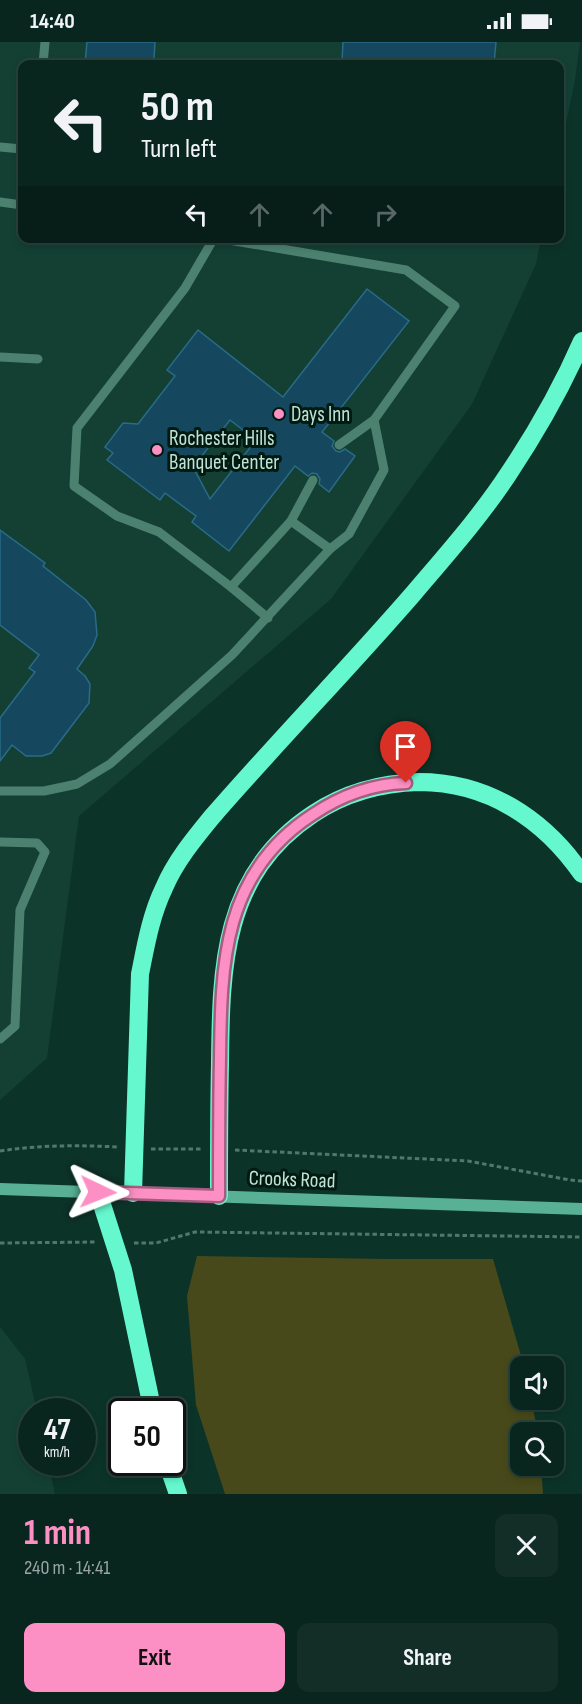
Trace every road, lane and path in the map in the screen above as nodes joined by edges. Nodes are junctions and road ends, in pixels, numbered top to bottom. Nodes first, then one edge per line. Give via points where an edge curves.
1 (45, 42) edge
2 (43, 60) edge
3 (0, 147) edge
4 (18, 149) edge
5 (0, 202) edge
6 (18, 204) edge
7 (212, 243) edge
8 (245, 243) edge
9 (582, 341) edge
10 (0, 357) edge
11 (38, 360) dead end
12 (374, 420) junction
13 (339, 445) dead end
14 (313, 480) dead end
15 (291, 521) junction
16 (330, 549) junction
17 (231, 587) junction
18 (268, 618) junction
19 (0, 790) edge
20 (0, 842) edge
21 (582, 874) edge
22 (0, 1039) edge
23 (134, 1149) junction
24 (219, 1149) junction
25 (0, 1151) edge
26 (582, 1181) edge
27 (0, 1189) edge
28 (98, 1192) junction
29 (133, 1193) junction
30 (219, 1196) junction
31 (582, 1209) edge
32 (582, 1237) edge
33 (0, 1243) edge
34 (115, 1243) junction
35 (150, 1398) edge
36 (171, 1476) edge
37 (177, 1494) edge

1 - 2 lane
3 - 4 lane
5 - 6 lane
7 - 17 lane via 185,288 77,428 74,486 117,516 159,532
8 - 12 lane via 406,270 455,306
9 - 23 highway via 532,438 485,507 384,627 211,818 164,887 140,974
10 - 11 lane
12 - 13 lane
12 - 16 lane via 384,470 349,534
14 - 15 lane
15 - 16 lane
15 - 17 lane
16 - 18 lane
17 - 18 lane
18 - 19 lane via 110,764 77,784 44,791
20 - 22 lane via 37,843 45,852 20,910 15,1026
21 - 24 highway via 556,840 526,816 488,796 443,783 392,783 370,788 326,805 294,828 255,872 234,916 228,940 220,1007
23 - 24 path
23 - 25 path via 88,1145
23 - 29 highway
24 - 26 path via 468,1161
24 - 30 highway
27 - 28 main road, Crooks Road
28 - 29 main road, Crooks Road
28 - 34 highway
29 - 30 main road, Crooks Road
30 - 31 main road, Crooks Road
32 - 34 path via 195,1232 156,1243
33 - 34 path
34 - 35 highway
36 - 37 highway

